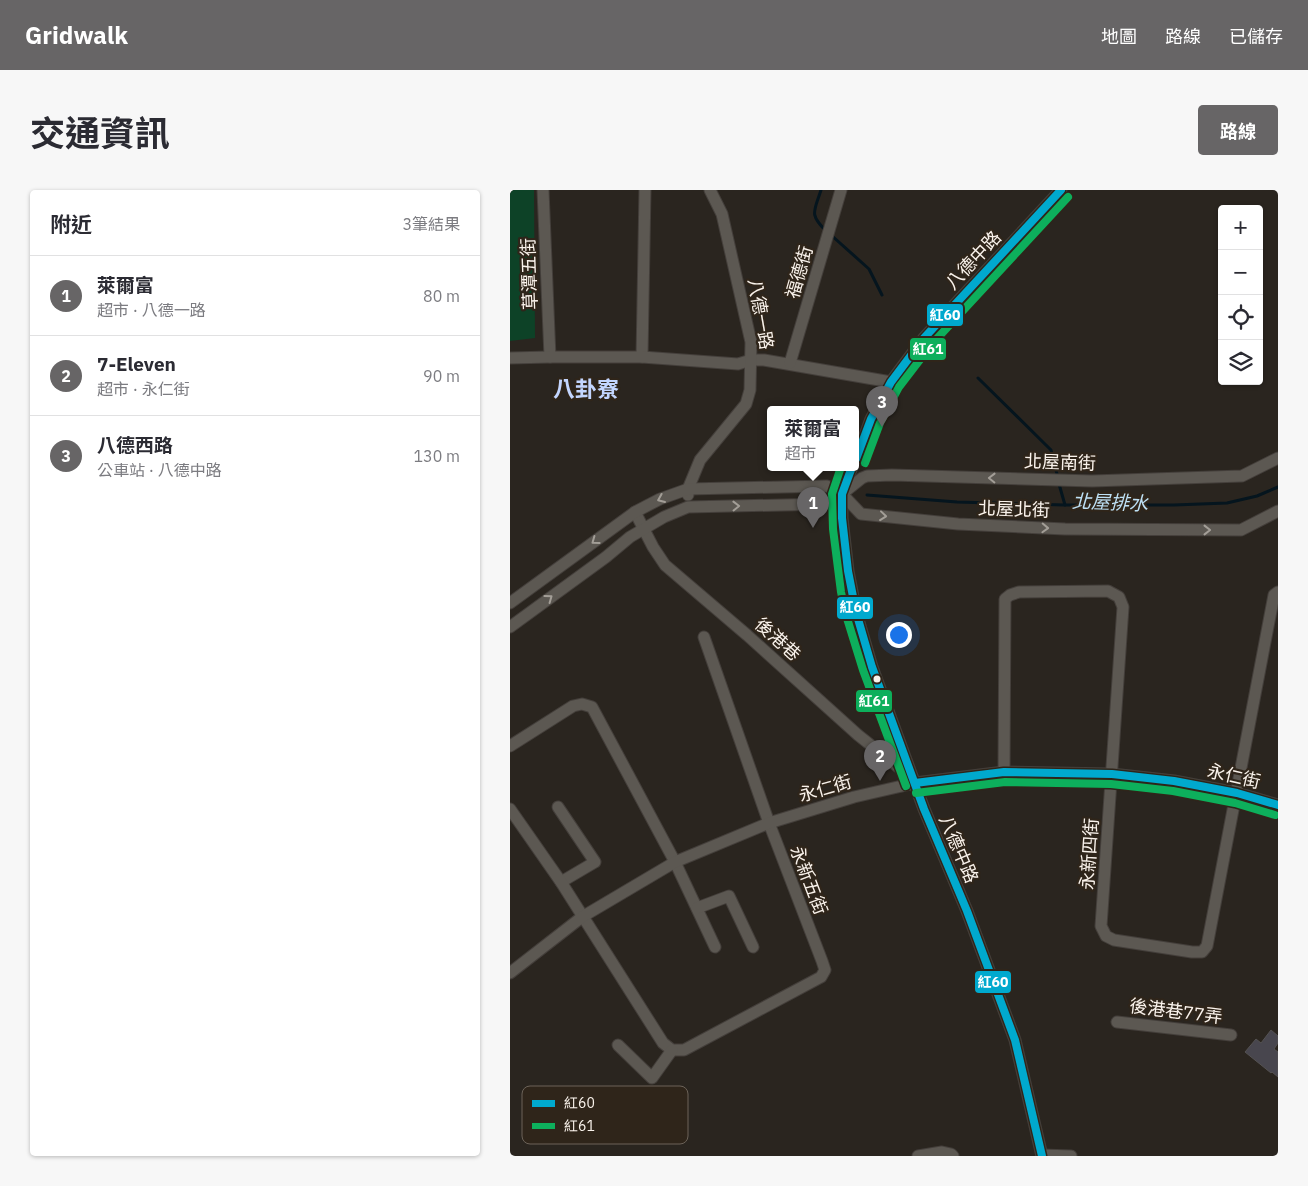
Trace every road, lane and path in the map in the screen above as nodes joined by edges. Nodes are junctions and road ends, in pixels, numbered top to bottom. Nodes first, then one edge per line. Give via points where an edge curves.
1 (543, 190) edge
2 (646, 190) edge
3 (710, 190) edge
4 (841, 190) edge
5 (1061, 190) edge
6 (550, 356) junction
7 (642, 357) junction
8 (510, 358) edge
9 (751, 360) junction
10 (790, 363) junction
11 (891, 382) junction
12 (859, 451) edge
13 (1278, 458) edge
14 (851, 471) edge
15 (688, 489) junction
16 (842, 494) junction
17 (688, 506) junction
18 (1278, 511) edge
19 (635, 512) junction
20 (643, 528) junction
21 (1278, 592) edge
22 (510, 603) edge
23 (510, 627) edge
24 (704, 637) dead end
25 (510, 746) edge
26 (1004, 772) junction
27 (1112, 774) junction
28 (914, 781) junction
29 (1236, 793) junction
30 (1278, 805) edge
31 (558, 807) dead end
32 (510, 809) edge
33 (769, 823) junction
34 (675, 862) junction
35 (560, 882) junction
36 (697, 908) junction
37 (582, 917) junction
38 (715, 947) dead end
39 (753, 947) dead end
40 (510, 973) edge
41 (1117, 1022) dead end
42 (1231, 1035) dead end
43 (618, 1044) dead end
44 (672, 1050) junction
45 (1042, 1155) edge
46 (918, 1156) edge
47 (952, 1156) edge
48 (1070, 1156) edge

1 - 6 street, 草潭五街
2 - 7 street
3 - 9 street, 八德一路 via 722,214 751,342
4 - 10 street, 福德街
5 - 11 street, 八德中路 via 924,338
6 - 7 street
6 - 8 street
7 - 9 street via 738,364
9 - 10 street
9 - 15 street, 八德一路 via 746,404 700,460
10 - 11 street
11 - 12 street, 八德中路 via 871,419
13 -> 16 street, 北屋南街 via 1242,476 1092,481 867,476
14 - 16 street, 八德中路
15 - 16 street via 827,486
15 - 17 street, 八德一路
15 -> 19 street
17 -> 16 street via 828,504
16 -> 18 street, 北屋北街 via 861,514 958,524 1241,530
16 - 28 street, 八德中路 via 844,536 856,612 872,667
17 - 20 street
19 - 20 street, 後港巷
19 -> 22 street
23 -> 20 street
20 - 28 street, 後港巷 via 665,565
21 - 29 street, 永新四街 via 1274,595
24 - 33 street, 永新五街
25 - 34 street via 573,706 592,707
26 - 27 street, 永仁街
26 - 27 street, 永新四街 via 1005,599 1020,592 1108,591 1119,597 1123,607
26 - 28 street, 永仁街
27 - 29 street, 永仁街
27 - 29 street, 永新四街 via 1101,926 1106,936 1114,940 1192,952 1202,952 1207,946
28 - 33 street, 永仁街
28 - 45 street, 八德中路 via 1015,1040
29 - 30 street, 永仁街
31 - 35 street via 595,862
32 - 35 street
33 - 34 street, 永仁街
33 - 44 street, 永新五街 via 825,970 821,977 692,1046
34 - 36 street
34 - 37 street, 永仁街
35 - 37 street
36 - 38 street
36 - 39 street via 729,896
37 - 40 street, 永仁街
37 - 44 street via 664,1043
41 - 42 street, 後港巷77弄
43 - 44 street via 652,1078
45 - 48 street
46 - 47 street via 942,1152

